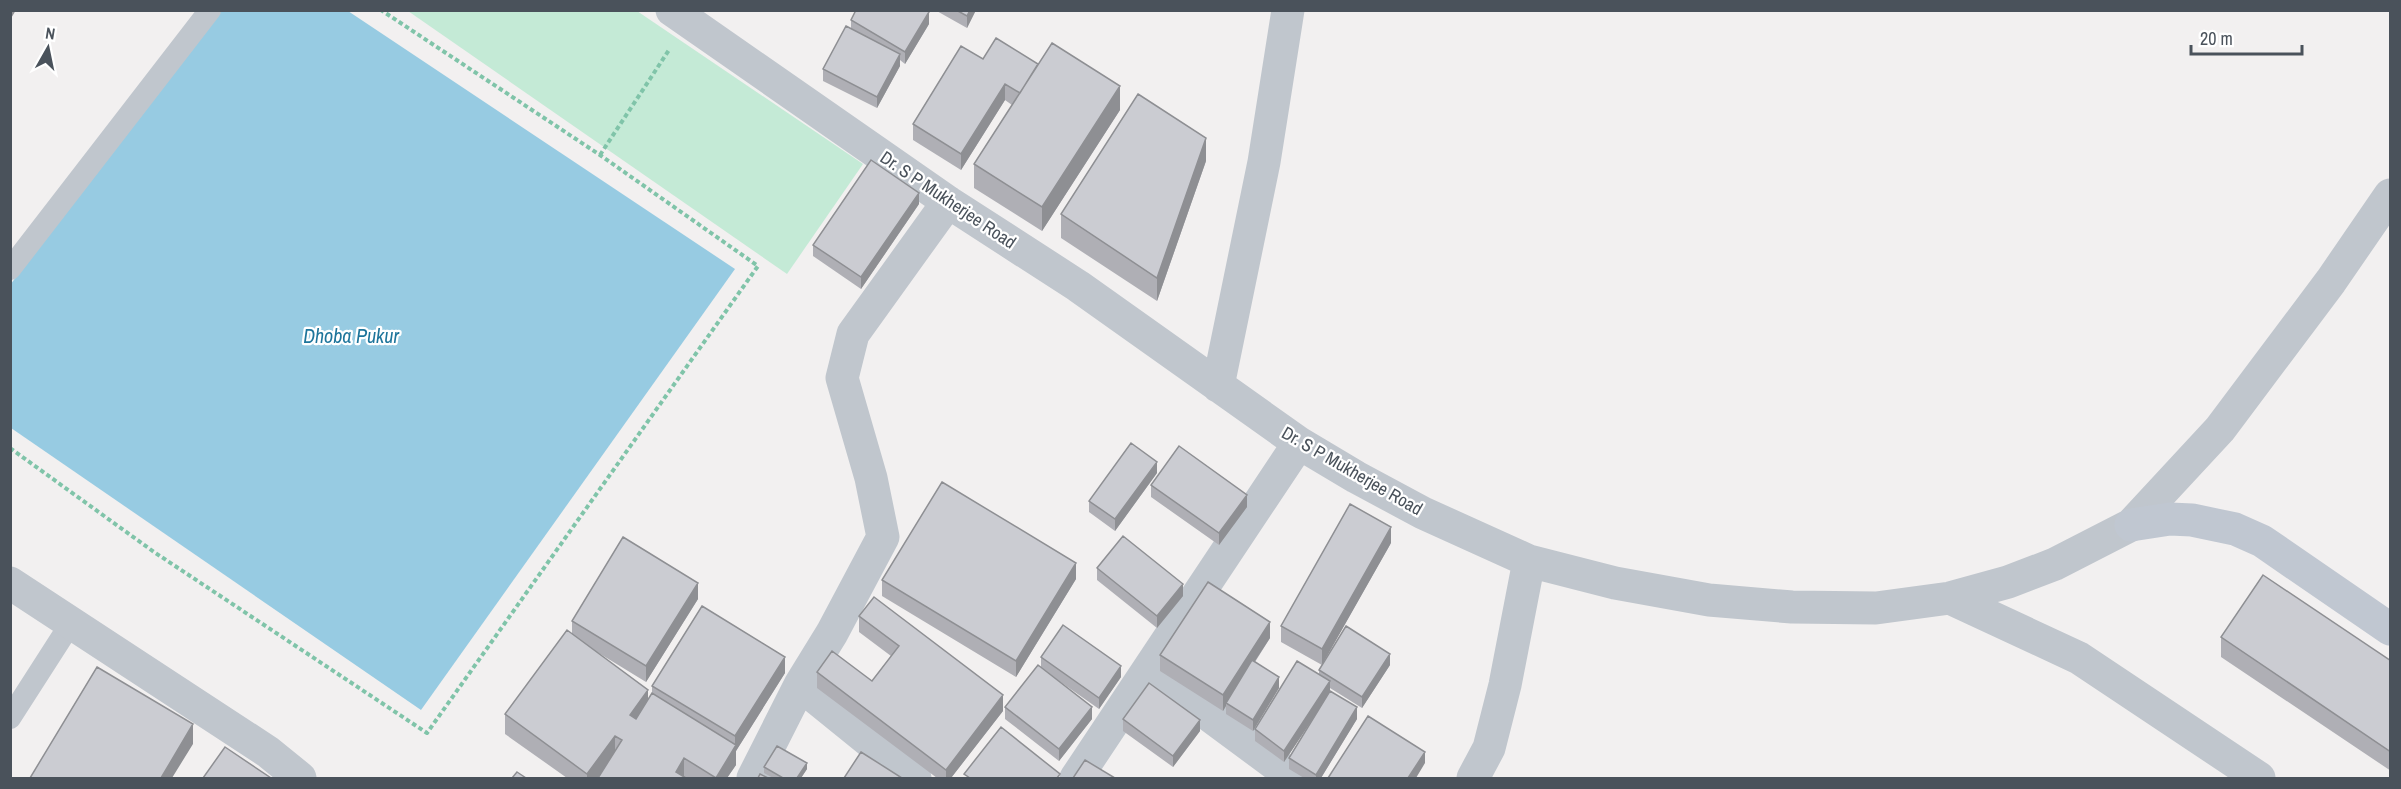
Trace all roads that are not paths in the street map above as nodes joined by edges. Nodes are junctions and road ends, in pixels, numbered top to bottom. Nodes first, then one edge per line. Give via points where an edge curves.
1 (210, 10) edge
2 (1288, 10) edge
3 (691, 18) edge
4 (2391, 195) edge
5 (948, 202) junction
6 (10, 269) edge
7 (1218, 386) junction
8 (1299, 443) junction
9 (2131, 525) junction
10 (1529, 561) junction
11 (10, 583) edge
12 (1950, 598) junction
13 (71, 623) junction
14 (2391, 629) edge
15 (1148, 670) junction
16 (800, 685) junction
17 (10, 718) edge
18 (300, 778) edge
19 (753, 778) edge
20 (915, 778) edge
21 (1076, 778) edge
22 (1294, 778) edge
23 (1473, 778) edge
24 (2259, 778) edge

1 - 6 lane
2 - 7 street via 1264,162
3 - 5 street, Dr. S P Mukherjee Road
4 - 9 street via 2220,429
5 - 7 street, Dr. S P Mukherjee Road via 1078,286
5 - 16 street via 853,334 842,378 871,478 883,537
7 - 8 street, Dr. S P Mukherjee Road
8 - 10 street, Dr. S P Mukherjee Road via 1423,513
8 - 15 street
9 - 12 street, Dr. S P Mukherjee Road via 2055,564
9 - 14 street via 2170,519 2235,529 2262,541
10 - 12 street, Dr. S P Mukherjee Road via 1615,583 1709,600 1792,607 1876,608
10 - 23 street via 1492,738
11 - 13 street
12 - 24 street via 2079,658
13 - 17 lane
13 - 18 street via 268,752
15 - 21 street
15 - 22 street
16 - 19 street
16 - 20 street

